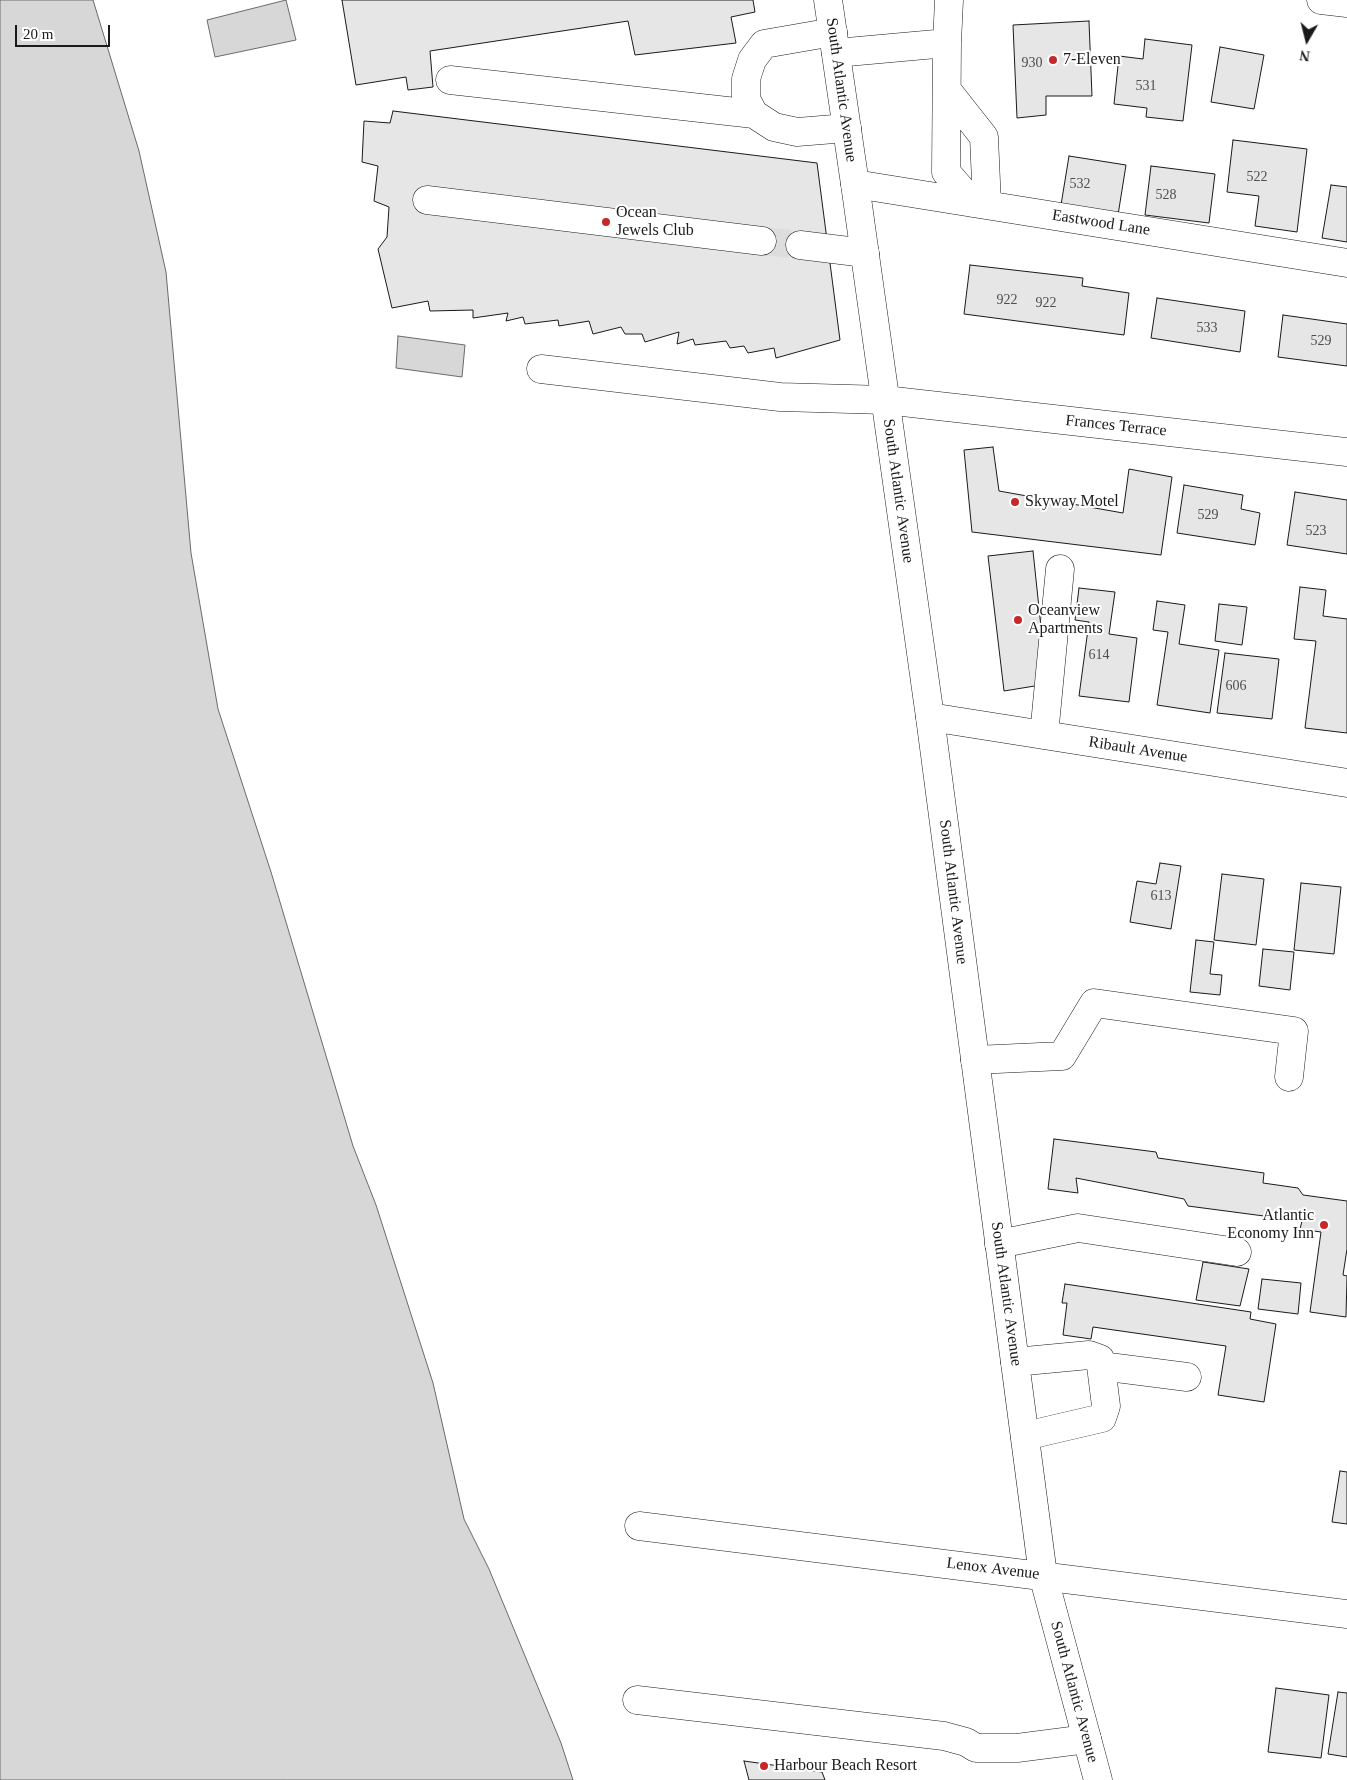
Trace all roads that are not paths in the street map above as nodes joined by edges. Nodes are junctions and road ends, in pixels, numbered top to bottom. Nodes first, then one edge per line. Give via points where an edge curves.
1 (828, 0) edge
2 (949, 0) edge
3 (1321, 0) edge
4 (1347, 3) edge
5 (834, 42) junction
6 (947, 43) junction
7 (450, 80) dead end
8 (947, 90) junction
9 (754, 114) junction
10 (847, 128) junction
11 (855, 184) junction
12 (427, 200) dead end
13 (980, 204) junction
14 (762, 241) tunnel mouth
15 (800, 245) tunnel mouth
16 (865, 253) junction
17 (1347, 263) edge
18 (541, 368) dead end
19 (885, 400) junction
20 (1347, 452) edge
21 (1060, 569) dead end
22 (930, 717) junction
23 (1044, 735) junction
24 (1347, 783) edge
25 (975, 1060) junction
26 (1289, 1077) dead end
27 (999, 1244) junction
28 (1237, 1252) dead end
29 (1015, 1362) junction
30 (1101, 1366) junction
31 (1187, 1377) dead end
32 (1025, 1436) junction
33 (639, 1526) dead end
34 (1043, 1575) junction
35 (1347, 1614) edge
36 (636, 1700) dead end
37 (1087, 1739) junction
38 (1098, 1780) edge

1 - 5 street, South Atlantic Avenue
2 - 6 street
3 - 4 street
5 - 6 street
5 - 9 street via 764,44 752,60 746,79 746,99
5 - 10 street, South Atlantic Avenue
6 - 8 street
7 - 9 street
8 - 13 street via 984,137
8 - 13 street via 946,172
9 - 10 street via 774,128 797,132
10 - 11 street, South Atlantic Avenue
11 - 13 street, Eastwood Lane
11 - 16 street, South Atlantic Avenue
12 - 14 street
13 - 17 street, Eastwood Lane
15 - 16 street
16 - 19 street, South Atlantic Avenue
18 - 19 street, Frances Terrace via 780,397
19 - 20 street, Frances Terrace
19 - 22 street, South Atlantic Avenue
21 - 23 street
22 - 23 street, Ribault Avenue
22 - 25 street, South Atlantic Avenue
23 - 24 street, Ribault Avenue
25 - 26 street via 1062,1056 1094,1003 1294,1031
25 - 27 street, South Atlantic Avenue
27 - 28 street via 1078,1228
27 - 29 street, South Atlantic Avenue
29 - 30 street via 1089,1355 1100,1359
29 - 32 street, South Atlantic Avenue
30 - 31 street
30 - 32 street via 1106,1406 1102,1418
32 - 34 street, South Atlantic Avenue
33 - 34 street, Lenox Avenue
34 - 35 street, Lenox Avenue
34 - 37 street, South Atlantic Avenue
36 - 37 street via 944,1736 976,1748 1017,1748
37 - 38 street, South Atlantic Avenue

